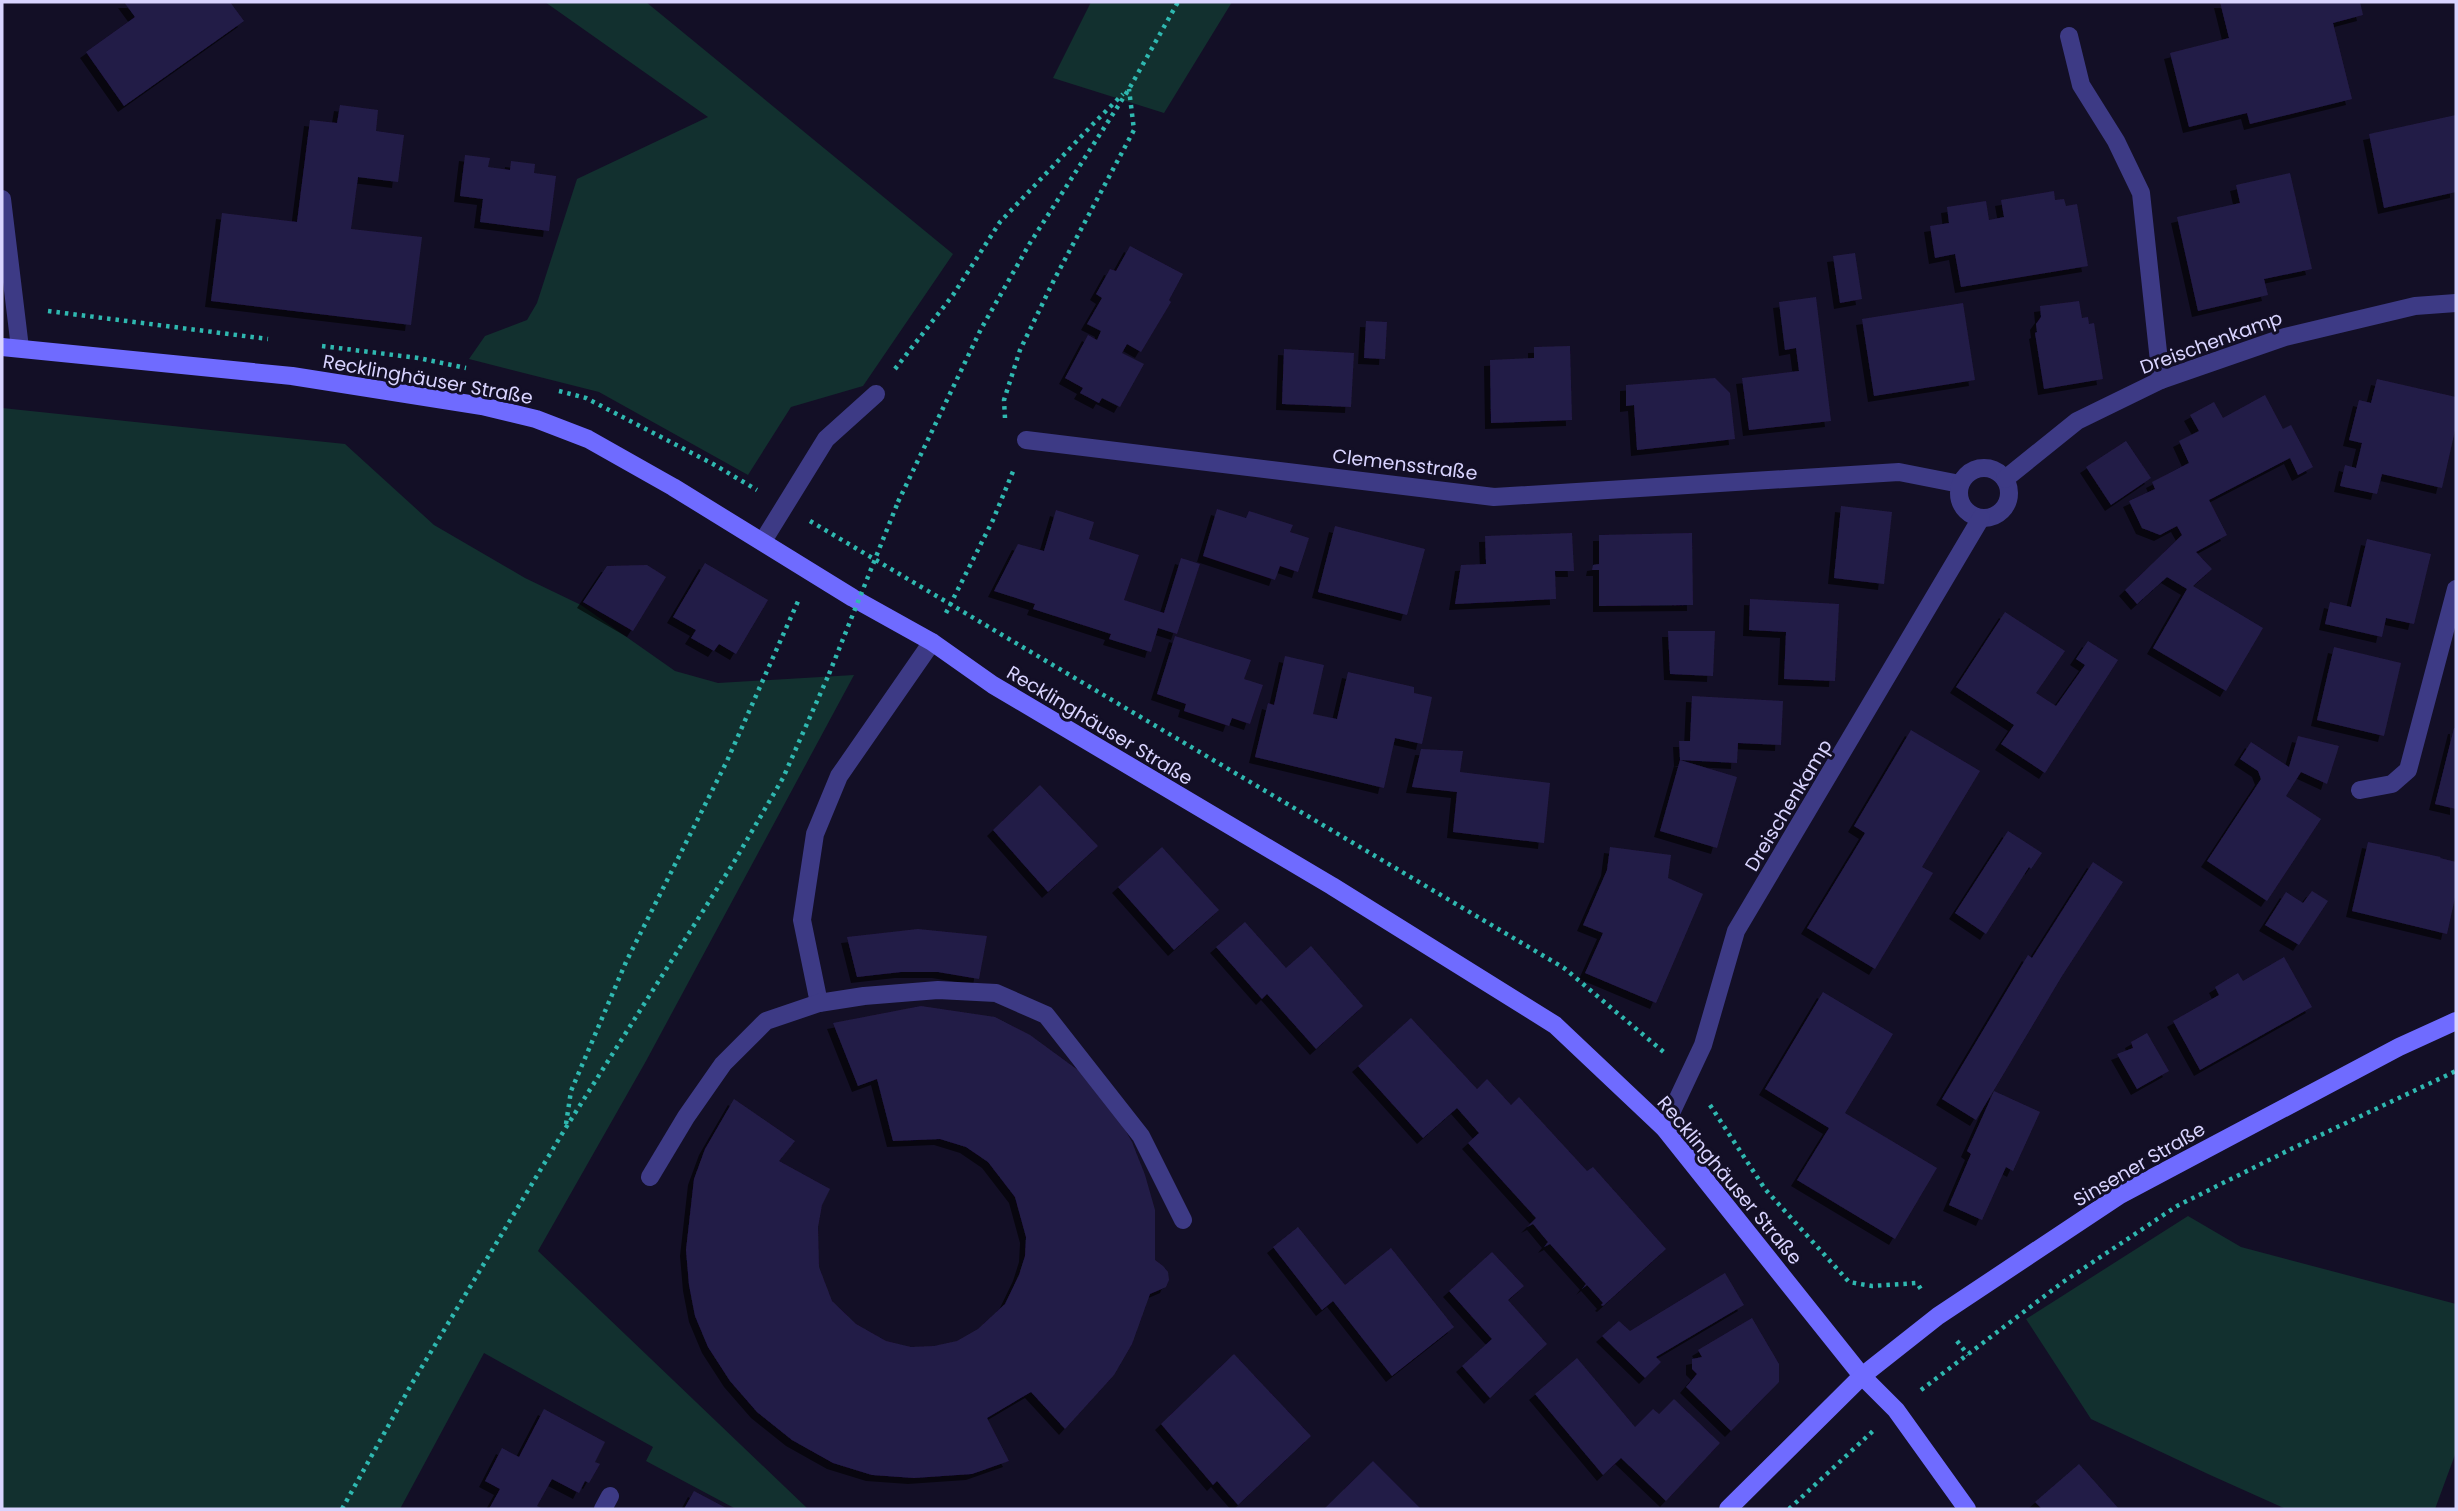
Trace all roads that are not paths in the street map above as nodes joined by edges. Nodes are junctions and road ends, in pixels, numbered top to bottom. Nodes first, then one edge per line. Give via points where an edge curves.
1 (2069, 36) dead end
2 (2, 198) edge
3 (2456, 303) edge
4 (11, 347) edge
5 (2161, 380) junction
6 (876, 394) road end
7 (1026, 440) road end
8 (2006, 480) junction
9 (1960, 484) junction
10 (1981, 518) junction
11 (763, 541) junction
12 (2456, 589) edge
13 (932, 642) junction
14 (2360, 790) dead end
15 (819, 1003) junction
16 (2456, 1021) edge
17 (1664, 1128) junction
18 (650, 1177) dead end
19 (1182, 1220) dead end
20 (1861, 1376) junction
21 (1728, 1509) edge
22 (1967, 1509) edge

1 - 5 street via 2081,85 2141,192
2 - 4 street
3 - 5 street, Dreischenkamp via 2414,306 2285,337
4 - 11 street, Recklinghäuser Straße via 292,376 536,419 588,439
5 - 8 street, Dreischenkamp via 2077,421
6 - 11 street via 826,439
7 - 9 street, Clemensstraße via 1494,497 1899,472
8 - 9 street via 1987,468 1966,474
8 - 10 street, Dreischenkamp via 2008,501 1992,517
9 - 10 street via 1962,506
10 - 17 street, Dreischenkamp via 1736,931 1703,1045
11 - 13 street, Recklinghäuser Straße
12 - 14 street via 2408,770 2392,784
13 - 15 street via 839,776 816,834 802,920
13 - 17 street, Recklinghäuser Straße via 993,685 1555,1025
15 - 18 street via 766,1021 723,1065
15 - 19 street via 938,990 996,993 1046,1015 1141,1136
16 - 20 street, Sinsener Straße via 2120,1195 1938,1316
17 - 20 street, Recklinghäuser Straße
20 - 21 street, Sinsener Straße
20 - 22 street, Recklinghäuser Straße via 1896,1410

